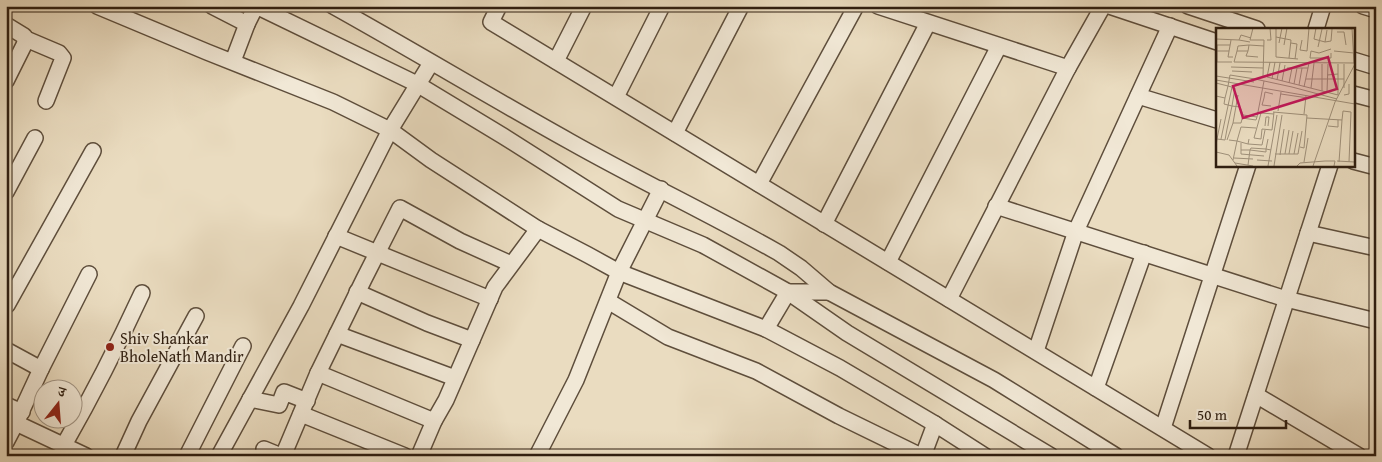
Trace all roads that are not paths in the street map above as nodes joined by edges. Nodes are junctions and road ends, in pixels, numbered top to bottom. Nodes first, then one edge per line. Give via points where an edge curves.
1 (97, 6) edge
2 (212, 6) edge
3 (256, 6) edge
4 (333, 6) edge
5 (499, 6) edge
6 (584, 6) edge
7 (662, 6) edge
8 (740, 6) edge
9 (856, 6) edge
10 (878, 6) edge
11 (1103, 6) edge
12 (1109, 6) edge
13 (1188, 6) edge
14 (1323, 6) edge
15 (1363, 6) edge
16 (1376, 10) edge
17 (928, 22) junction
18 (248, 24) junction
19 (6, 25) edge
20 (1170, 26) junction
21 (1254, 28) edge
22 (1316, 28) edge
23 (26, 39) junction
24 (1216, 42) edge
25 (999, 46) junction
26 (1354, 60) edge
27 (233, 61) junction
28 (556, 61) junction
29 (431, 63) junction
30 (1376, 67) edge
31 (1068, 68) junction
32 (6, 81) edge
33 (417, 84) junction
34 (1354, 94) edge
35 (1138, 96) junction
36 (616, 97) junction
37 (1376, 100) edge
38 (46, 101) dead end
39 (1216, 120) edge
40 (390, 130) junction
41 (675, 133) junction
42 (35, 138) dead end
43 (93, 151) dead end
44 (1354, 161) edge
45 (1248, 166) edge
46 (1330, 166) edge
47 (1376, 167) edge
48 (759, 184) junction
49 (661, 189) junction
50 (6, 192) edge
51 (996, 206) junction
52 (645, 220) junction
53 (824, 224) junction
54 (538, 229) junction
55 (1076, 231) junction
56 (1308, 233) junction
57 (336, 236) junction
58 (1376, 248) edge
59 (1144, 253) junction
60 (377, 254) junction
61 (888, 262) junction
62 (511, 264) junction
63 (619, 272) junction
64 (89, 274) dead end
65 (1212, 276) junction
66 (357, 292) junction
67 (788, 292) junction
68 (829, 292) junction
69 (142, 293) dead end
70 (490, 299) junction
71 (949, 299) junction
72 (1286, 299) junction
73 (608, 301) junction
74 (6, 306) edge
75 (196, 316) dead end
76 (1376, 321) edge
77 (766, 329) junction
78 (337, 334) junction
79 (472, 340) junction
80 (243, 346) dead end
81 (6, 350) edge
82 (1036, 351) junction
83 (41, 369) junction
84 (318, 374) junction
85 (454, 378) junction
86 (1096, 388) junction
87 (1256, 396) junction
88 (250, 399) junction
89 (6, 405) edge
90 (304, 407) junction
91 (19, 417) junction
92 (434, 422) junction
93 (935, 424) junction
94 (1163, 428) junction
95 (6, 442) edge
96 (64, 445) junction
97 (264, 449) dead end
98 (86, 456) edge
99 (123, 456) edge
100 (187, 456) edge
101 (219, 456) edge
102 (282, 456) edge
103 (405, 456) edge
104 (419, 456) edge
105 (537, 456) edge
106 (922, 456) edge
107 (985, 456) edge
108 (1051, 456) edge
109 (1116, 456) edge
110 (1208, 456) edge
111 (1236, 456) edge
112 (1359, 456) edge

1 - 27 street
2 - 18 street
3 - 18 street
3 - 33 street
4 - 29 street
5 - 28 street via 492,22
6 - 28 street
7 - 36 street
8 - 41 street
9 - 48 street
10 - 17 street
11 - 31 street
12 - 20 street
13 - 21 street
14 - 22 street
15 - 16 street
17 - 25 street
17 - 53 street
18 - 27 street
19 - 23 street
20 - 24 street
20 - 35 street
23 - 32 street
23 - 38 street via 59,52 64,58
25 - 31 street
25 - 61 street
26 - 30 street
27 - 40 street via 333,102
28 - 36 street
29 - 33 street
29 - 49 street via 570,142
31 - 51 street
33 - 40 street
33 - 52 street via 618,209
34 - 37 street
35 - 39 street
35 - 55 street
36 - 41 street
40 - 54 street
40 - 57 street
41 - 48 street
42 - 50 street
43 - 74 street
44 - 47 street
45 - 65 street
46 - 56 street
48 - 53 street
49 - 52 street
49 - 68 street via 779,253
51 - 55 street
51 - 71 street
52 - 63 street
52 - 67 street via 702,245
53 - 61 street
54 - 62 street
54 - 63 street
55 - 59 street
55 - 82 street
56 - 58 street
56 - 72 street
57 - 60 street
57 - 88 street
59 - 65 street
59 - 86 street
60 - 62 street via 400,208
60 - 66 street
60 - 70 street
61 - 71 street
62 - 70 street
63 - 73 street
63 - 77 street
64 - 83 street
65 - 72 street
65 - 94 street
66 - 78 street
66 - 79 street
67 - 68 street
67 - 77 street
67 - 108 street via 847,332
68 - 109 street via 994,380
69 - 96 street
70 - 79 street
71 - 82 street
72 - 76 street
72 - 87 street
73 - 105 street via 576,380
73 - 106 street via 668,337 756,372
75 - 99 street
77 - 93 street
78 - 84 street
78 - 85 street
79 - 85 street
80 - 100 street
81 - 83 street
82 - 86 street
83 - 91 street
84 - 90 street
84 - 92 street
85 - 92 street
86 - 94 street
87 - 111 street
87 - 112 street
88 - 90 street via 279,404 284,392
88 - 101 street
89 - 91 street
90 - 102 street
90 - 103 street
91 - 95 street
91 - 96 street
92 - 104 street
93 - 106 street
93 - 107 street
94 - 110 street
96 - 98 street
97 - 102 street

